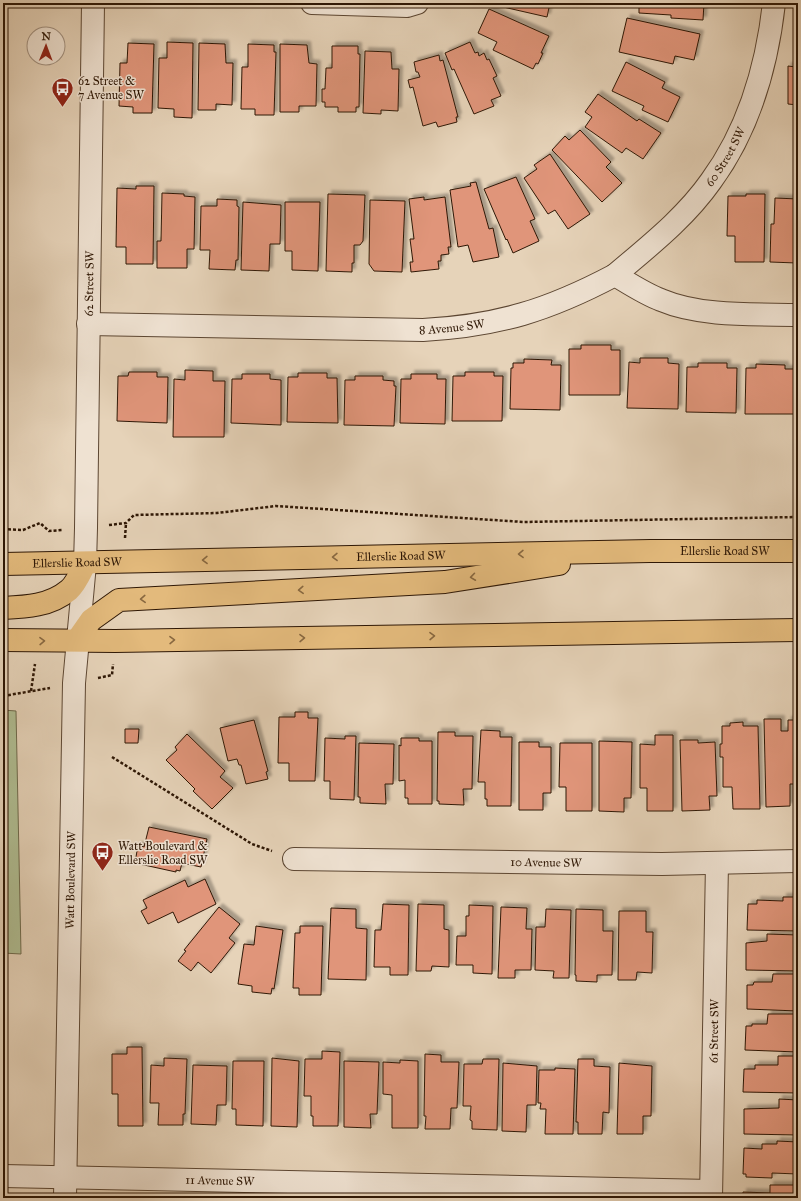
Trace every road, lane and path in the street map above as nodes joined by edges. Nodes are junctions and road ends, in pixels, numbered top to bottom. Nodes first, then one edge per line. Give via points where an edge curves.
1 (93, 3) edge
2 (312, 3) edge
3 (417, 3) edge
4 (774, 3) edge
5 (615, 274) junction
6 (798, 315) edge
7 (88, 324) junction
8 (798, 518) edge
9 (126, 523) dead end
10 (3, 529) edge
11 (49, 531) dead end
12 (650, 551) junction
13 (798, 551) edge
14 (3, 564) edge
15 (85, 564) junction
16 (3, 608) edge
17 (798, 630) edge
18 (3, 640) edge
19 (77, 640) junction
20 (32, 691) dead end
21 (3, 696) edge
22 (112, 757) dead end
23 (294, 859) joint
24 (798, 861) edge
25 (717, 863) junction
26 (3, 1176) edge
27 (65, 1188) edge
28 (711, 1194) edge

1 - 7 street, 62 Street SW
2 - 3 street via 407,6
4 - 5 street, 60 Street SW via 770,38 762,71 748,116 732,148 711,182 685,212 656,241
5 - 6 street via 662,301 690,309 742,314
5 - 7 street, 8 Avenue SW via 581,293 543,308 478,326 423,330
7 - 15 street, 62 Street SW
8 - 9 path via 524,522 276,506 217,513 134,515
10 - 11 path via 23,530 40,523
12 - 13 main road, Ellerslie Road SW
12 -> 15 main road, Ellerslie Road SW
12 -> 19 main road via 444,582 119,600 91,620
14 - 15 main road, Ellerslie Road SW
15 - 16 main road via 69,590 56,598 41,605
15 - 19 street, Watt Boulevard SW
19 -> 17 main road
18 -> 19 main road
19 - 27 street, Watt Boulevard SW via 74,683
20 - 21 path
22 - 23 path via 252,844
23 - 25 street, 10 Avenue SW
24 - 25 street, 10 Avenue SW
25 - 28 street, 61 Street SW
26 - 27 street, 11 Avenue SW
27 - 28 street, 11 Avenue SW

